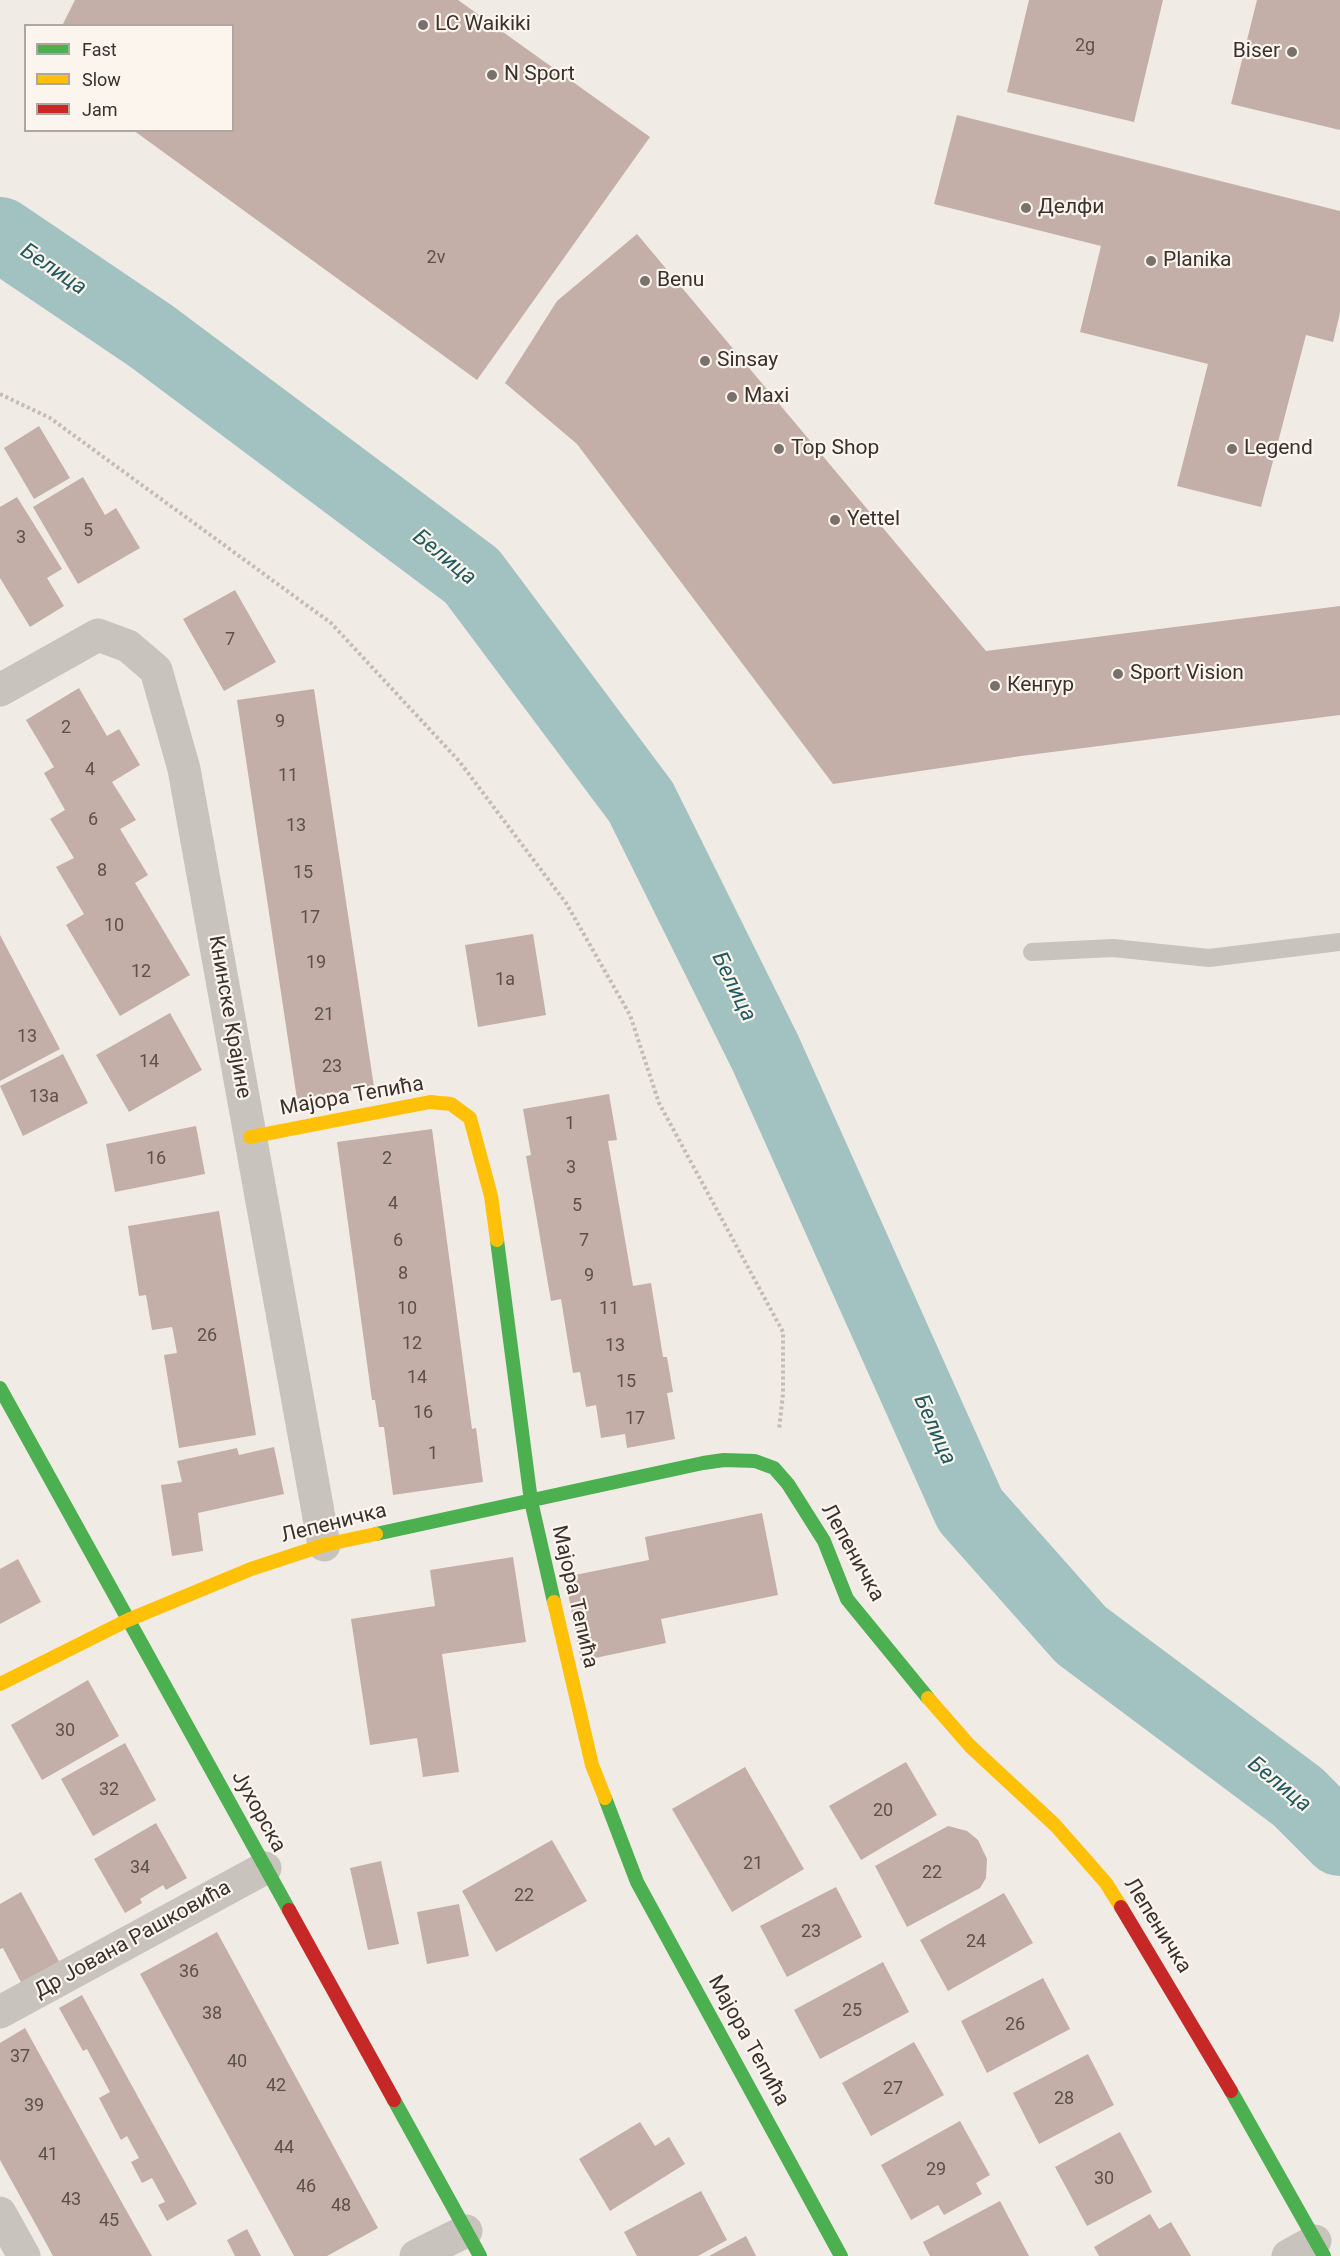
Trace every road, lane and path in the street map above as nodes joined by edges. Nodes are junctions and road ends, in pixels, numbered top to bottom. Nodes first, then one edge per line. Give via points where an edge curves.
1 (0, 394) edge
2 (0, 690) edge
3 (1340, 942) edge
4 (1032, 952) dead end
5 (250, 1137) junction
6 (0, 1388) edge
7 (774, 1468) junction
8 (531, 1501) junction
9 (324, 1545) junction
10 (128, 1620) junction
11 (0, 1684) edge
12 (265, 1868) junction
13 (0, 2012) edge
14 (0, 2213) edge
15 (473, 2243) edge
16 (1309, 2251) edge
17 (24, 2256) edge
18 (416, 2256) edge
19 (841, 2256) edge

1 - 7 path via 50,418 331,623 459,761 566,903 630,1015 659,1103 783,1332 783,1394
2 - 5 street, Книнске Крајине via 98,635 128,646 156,669 184,769
3 - 4 lane via 1209,958 1113,948
5 - 8 street, Мајора Тепића via 430,1102 450,1104 470,1118 491,1196
5 - 9 street, Книнске Крајине
6 - 10 street, Јухорска
7 - 8 street, Лепеничка via 755,1461 724,1460
7 - 16 street, Лепеничка via 824,1542 847,1599 970,1746 1055,1825 1106,1883 1209,2049
8 - 9 street, Лепеничка
8 - 19 street, Мајора Тепића via 592,1765 638,1882
9 - 10 street, Лепеничка via 251,1569
10 - 11 street, Лепеничка
10 - 12 street, Јухорска
12 - 13 street, Др Јована Рашковића
12 - 15 street, Јухорска
14 - 17 street
15 - 18 street

